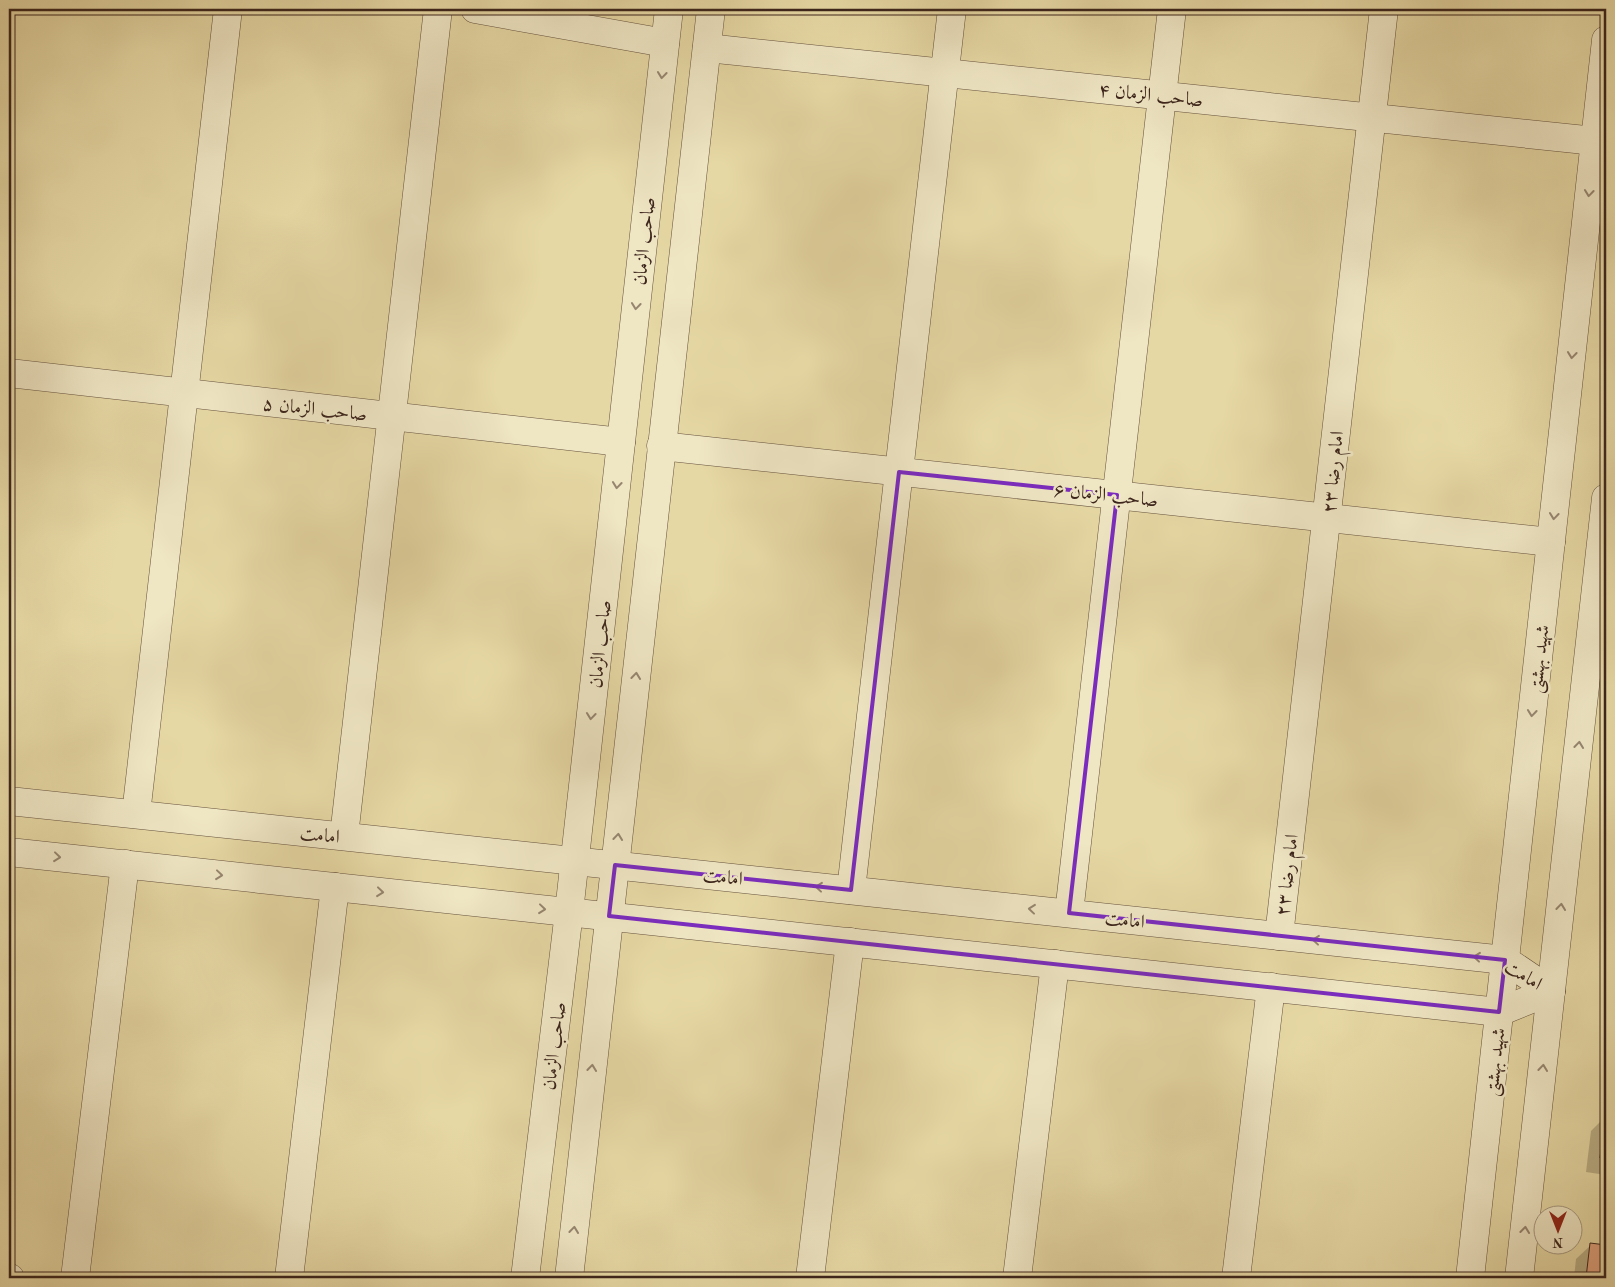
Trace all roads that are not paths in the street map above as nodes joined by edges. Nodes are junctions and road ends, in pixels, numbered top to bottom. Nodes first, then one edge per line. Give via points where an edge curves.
1 (228, 9) edge
2 (438, 9) edge
3 (475, 9) edge
4 (669, 9) edge
5 (711, 9) edge
6 (952, 9) edge
7 (1172, 9) edge
8 (1384, 9) edge
9 (1606, 40) edge
10 (665, 43) junction
11 (707, 48) junction
12 (945, 73) junction
13 (1162, 95) junction
14 (1372, 117) junction
15 (1595, 140) junction
16 (641, 260) junction
17 (681, 264) junction
18 (9, 373) edge
19 (184, 393) junction
20 (392, 416) junction
21 (621, 442) junction
22 (661, 446) junction
23 (899, 472) junction
24 (1117, 495) junction
25 (1606, 498) edge
26 (1326, 518) junction
27 (1551, 542) junction
28 (9, 801) edge
29 (136, 814) junction
30 (344, 836) junction
31 (9, 852) edge
32 (575, 861) junction
33 (125, 864) junction
34 (615, 865) junction
35 (335, 887) junction
36 (852, 890) junction
37 (569, 912) junction
38 (1069, 913) junction
39 (609, 916) junction
40 (1279, 936) junction
41 (850, 942) junction
42 (1505, 960) junction
43 (1055, 964) junction
44 (1271, 987) junction
45 (1551, 991) junction
46 (1499, 1012) junction
47 (75, 1278) edge
48 (289, 1278) edge
49 (525, 1278) edge
50 (569, 1278) edge
51 (810, 1278) edge
52 (1017, 1278) edge
53 (1236, 1278) edge
54 (1470, 1278) edge
55 (1519, 1278) edge

1 - 19 street
2 - 20 street
3 - 10 street
4 - 10 street, صاحب الزمان
5 - 11 street
6 - 12 street
7 - 13 street
8 - 14 street, امام رضا ۲۳
9 - 15 street, شهید بهشتی
10 -> 16 street, صاحب الزمان
11 - 12 street, صاحب الزمان ۴
11 - 17 street
12 - 13 street, صاحب الزمان ۴
12 - 23 street
13 - 14 street, صاحب الزمان ۴
13 - 24 street
14 - 15 street, صاحب الزمان ۴
14 - 26 street, امام رضا ۲۳
15 -> 27 street, شهید بهشتی
16 - 17 street
16 -> 21 street, صاحب الزمان
17 - 22 street
18 - 19 street, صاحب الزمان ۵
19 - 20 street, صاحب الزمان ۵
19 - 29 street
20 - 21 street, صاحب الزمان ۵
20 - 30 street
21 -> 32 street, صاحب الزمان
22 - 23 street, صاحب الزمان ۶
34 -> 22 street
23 - 24 street, صاحب الزمان ۶
23 - 36 street
24 - 26 street, صاحب الزمان ۶
24 - 38 street
45 -> 25 street
26 - 27 street, صاحب الزمان ۶
26 - 40 street, امام رضا ۲۳
27 -> 42 street, شهید بهشتی
28 - 29 street, امامت
29 - 30 street, امامت
30 - 32 street, امامت
31 -> 33 street, امامت
32 - 34 street, امامت
32 - 37 street, صاحب الزمان
33 -> 35 street, امامت
33 - 47 street
36 -> 34 street, امامت
34 - 39 street
35 -> 37 street, امامت
35 - 48 street
38 -> 36 street, امامت
37 - 39 street, امامت
37 - 49 street, صاحب الزمان
38 - 40 street, امامت
39 - 41 street, امامت
50 -> 39 street
42 -> 40 street, امامت
41 - 43 street, امامت
41 - 51 street
42 - 45 street, امامت
42 - 46 street, شهید بهشتی
43 - 44 street, امامت
43 - 52 street
44 - 46 street, امامت
44 - 53 street
45 - 46 street, امامت
55 -> 45 street
46 - 54 street, شهید بهشتی

